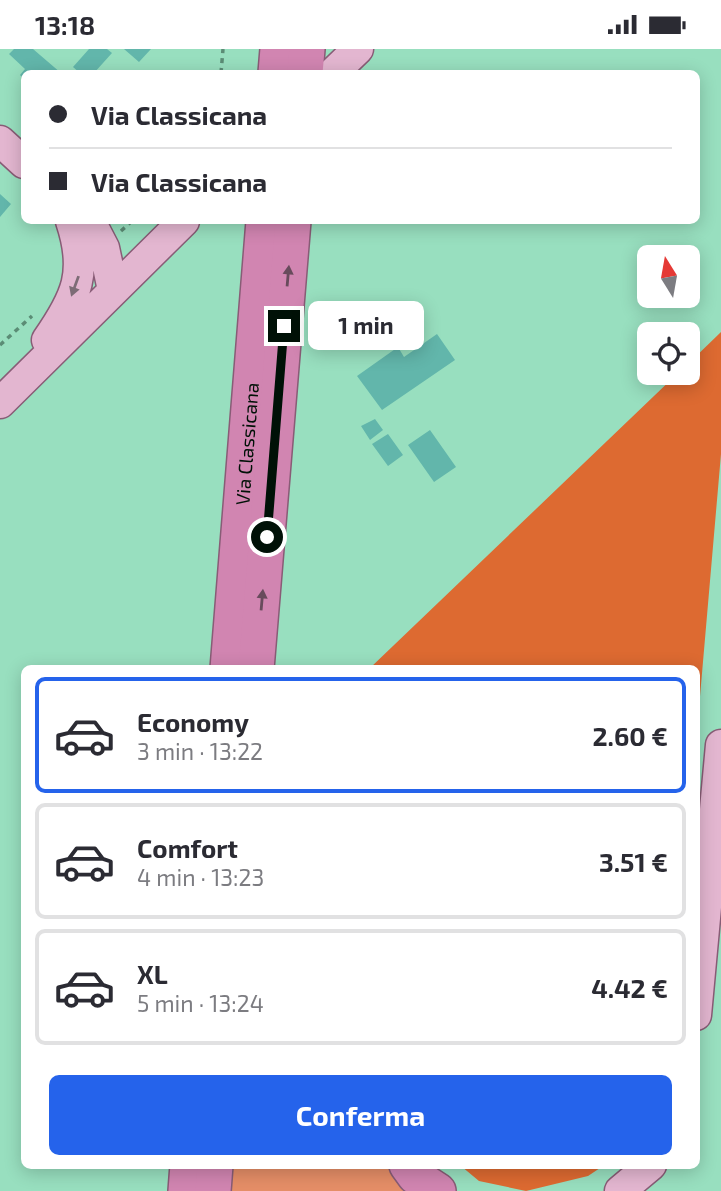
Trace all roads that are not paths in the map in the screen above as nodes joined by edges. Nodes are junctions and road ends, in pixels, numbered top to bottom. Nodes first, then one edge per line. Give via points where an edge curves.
1 (358, 49) edge
2 (301, 63) edge
3 (0, 141) edge
4 (21, 160) edge
5 (72, 224) edge
6 (92, 224) edge
7 (181, 224) edge
8 (264, 224) edge
9 (293, 224) edge
10 (113, 290) junction
11 (3, 400) edge
12 (228, 665) edge
13 (256, 665) edge
14 (721, 745) edge
15 (700, 972) edge
16 (188, 1169) edge
17 (215, 1169) edge
18 (410, 1169) edge
19 (646, 1169) edge
20 (186, 1191) edge
21 (213, 1191) edge
22 (438, 1191) edge
23 (620, 1191) edge

1 - 2 main road
3 - 4 main road
5 -> 11 main road via 80,249 80,272 68,307
6 - 10 main road via 104,248
7 - 10 main road
8 - 12 highway, Via Classicana
13 -> 9 highway, Via Classicana
10 - 11 main road
14 - 15 main road
16 - 20 highway
17 - 21 highway
18 - 22 highway
19 - 23 main road

